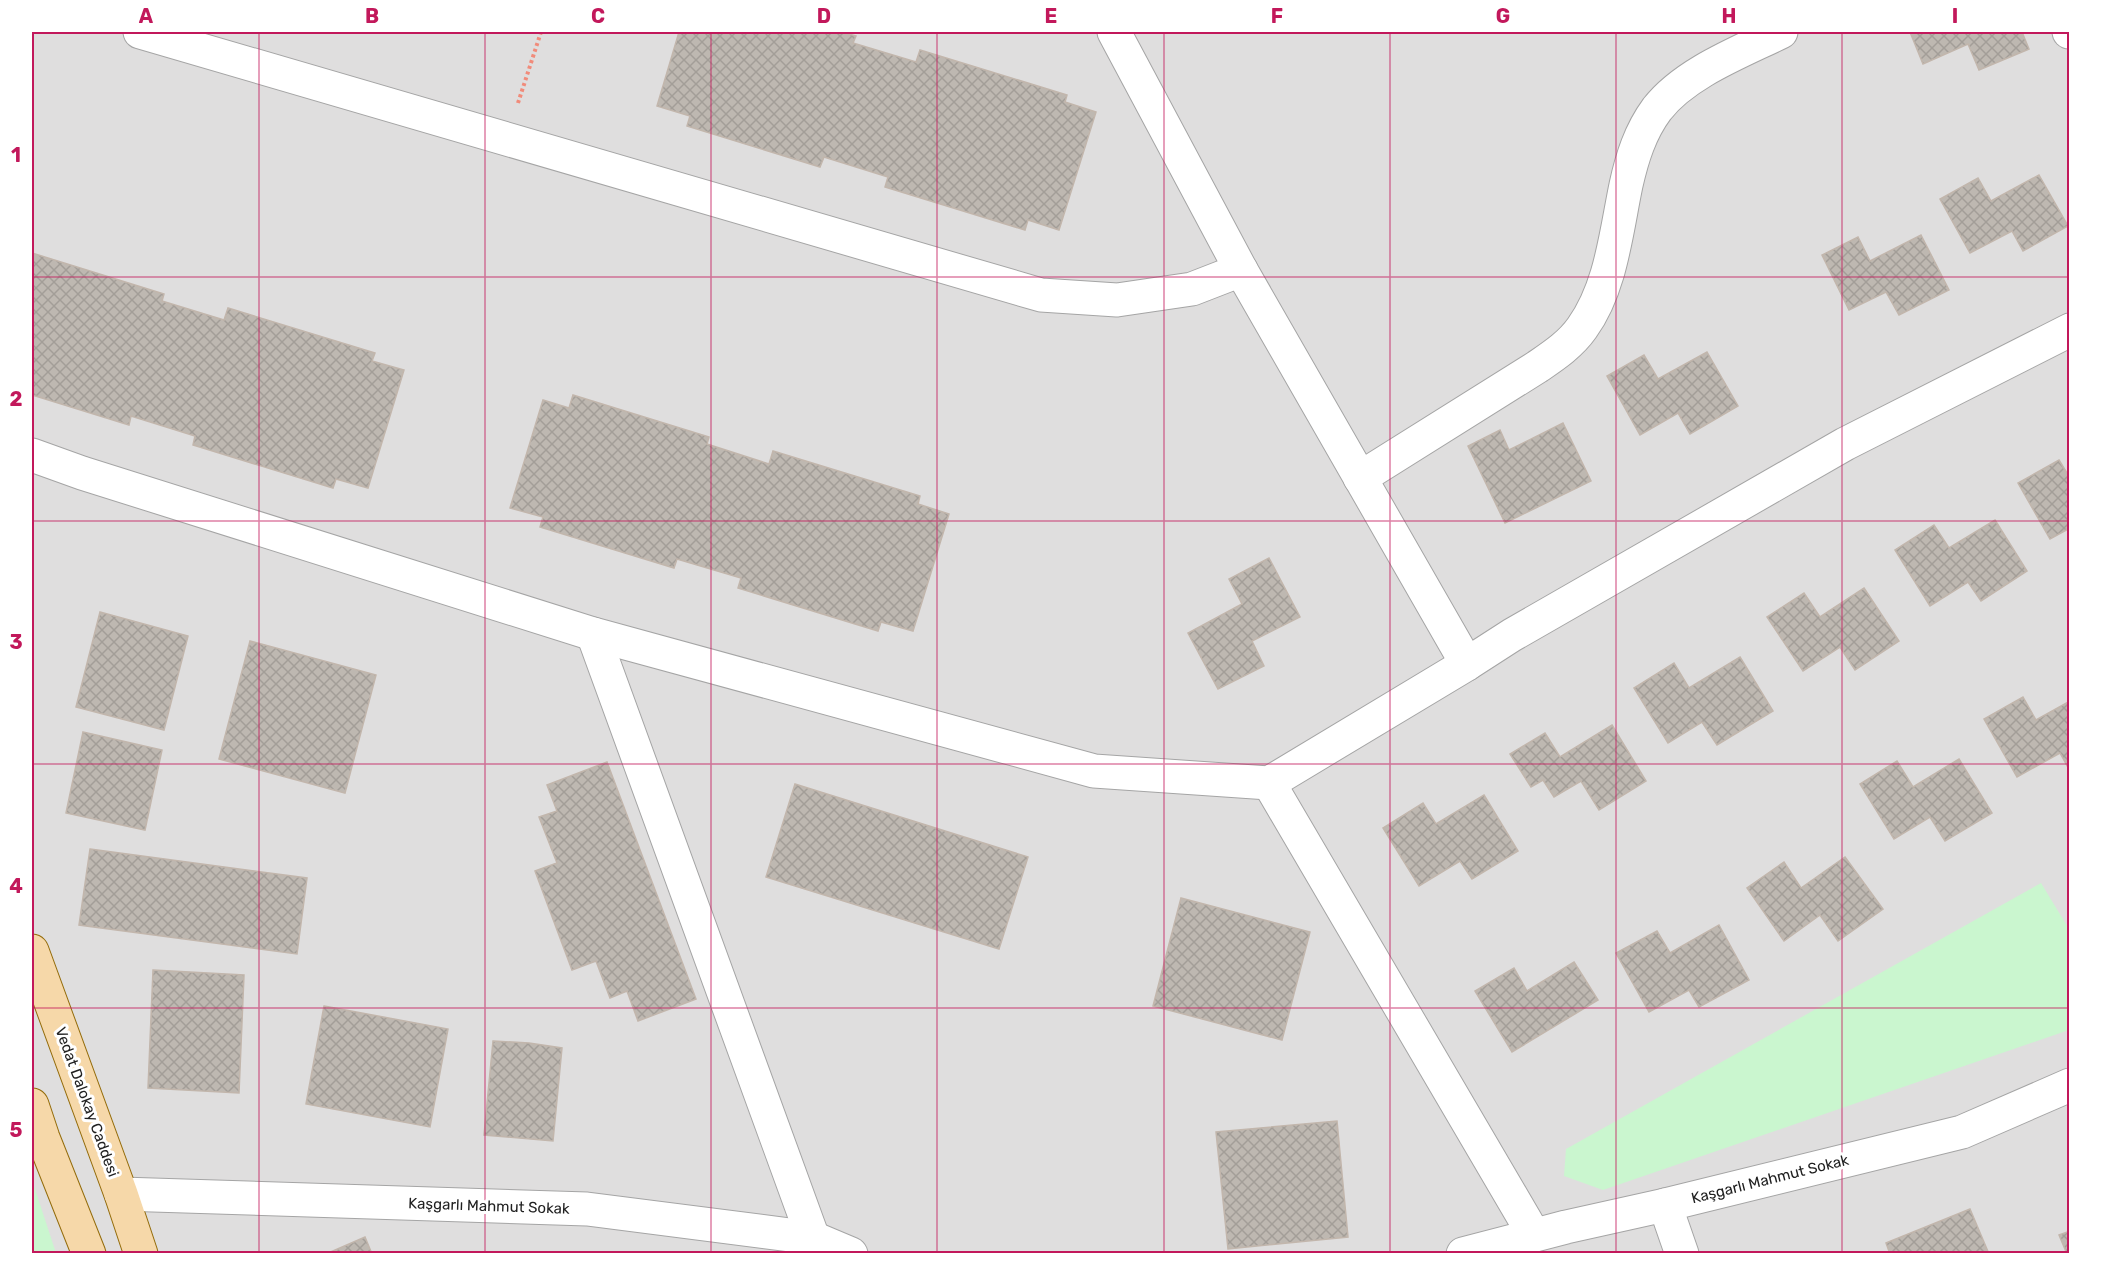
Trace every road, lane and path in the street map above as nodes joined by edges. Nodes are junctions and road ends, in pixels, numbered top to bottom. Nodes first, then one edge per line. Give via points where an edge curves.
1 (140, 32) edge
2 (541, 32) edge
3 (1114, 32) edge
4 (1780, 32) edge
5 (507, 138) junction
6 (1241, 270) junction
7 (2070, 330) edge
8 (32, 455) edge
9 (32, 470) edge
10 (82, 473) junction
11 (1360, 478) junction
12 (593, 634) junction
13 (1467, 664) junction
14 (1269, 783) junction
15 (32, 951) edge
16 (2070, 1085) edge
17 (32, 1105) edge
18 (37, 1139) edge
19 (121, 1194) junction
20 (1665, 1205) junction
21 (1534, 1235) junction
22 (813, 1238) junction
23 (89, 1254) edge
24 (141, 1254) edge
25 (851, 1254) edge
26 (1463, 1254) edge
27 (1682, 1254) edge

1 - 5 street
2 - 5 path
3 - 6 street
4 - 11 street via 1677,88 1647,124 1632,162 1604,289 1581,330 1561,351
5 - 6 street via 1041,295 1117,300 1192,289
6 - 11 street
7 - 13 street via 1845,444
8 - 10 street
9 - 10 street
10 - 12 street
11 - 13 street
12 - 14 street via 1094,771
12 - 22 street
13 - 14 street
14 - 21 street
15 - 19 main road, Vedat Dalokay Caddesi
16 - 20 street, Kaşgarlı Mahmut Sokak via 1962,1132
17 - 18 main road
18 - 23 main road
19 - 22 street, Kaşgarlı Mahmut Sokak via 587,1209
19 - 24 main road, Vedat Dalokay Caddesi
20 - 21 street, Kaşgarlı Mahmut Sokak
20 - 27 street
21 - 26 street, Kaşgarlı Mahmut Sokak
22 - 25 street, Kaşgarlı Mahmut Sokak

